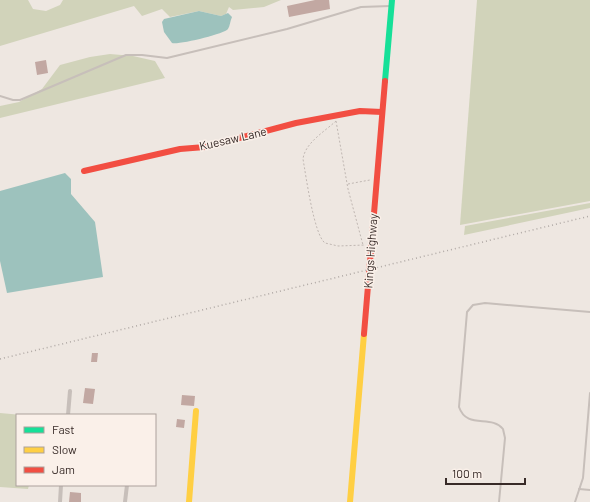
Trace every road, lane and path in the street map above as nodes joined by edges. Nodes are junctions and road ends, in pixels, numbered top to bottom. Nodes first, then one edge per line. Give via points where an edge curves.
1 (391, 3) edge
2 (0, 96) edge
3 (382, 112) junction
4 (344, 114) junction
5 (336, 121) junction
6 (84, 171) dead end
7 (377, 178) junction
8 (347, 184) junction
9 (372, 244) junction
10 (363, 245) junction
11 (590, 312) edge
12 (70, 391) dead end
13 (590, 393) edge
14 (196, 411) dead end
15 (68, 414) edge
16 (61, 486) edge
17 (126, 486) edge
18 (579, 489) junction
19 (590, 490) edge
20 (60, 502) edge
21 (125, 502) edge
22 (189, 502) edge
23 (350, 502) edge
24 (499, 502) edge
25 (575, 502) edge

1 - 2 lane via 361,7 287,29 167,58 126,55 20,100
1 - 3 street, Kings Highway
3 - 4 street, Kuesaw Lane via 360,111
3 - 7 street, Kings Highway
4 - 5 path
4 - 6 street, Kuesaw Lane via 296,123 205,147 180,149
5 - 8 path
5 - 10 path via 311,143 303,155 315,222 318,234 325,243 338,246
7 - 8 path
7 - 9 street, Kings Highway
8 - 10 path
9 - 10 path
9 - 23 street, Kings Highway
11 - 24 lane via 485,303 473,305 467,312 459,408 469,420 494,423 503,429 505,438
12 - 15 street
13 - 18 lane via 583,478
14 - 22 street
16 - 20 street
17 - 21 street
18 - 19 lane
18 - 25 lane

